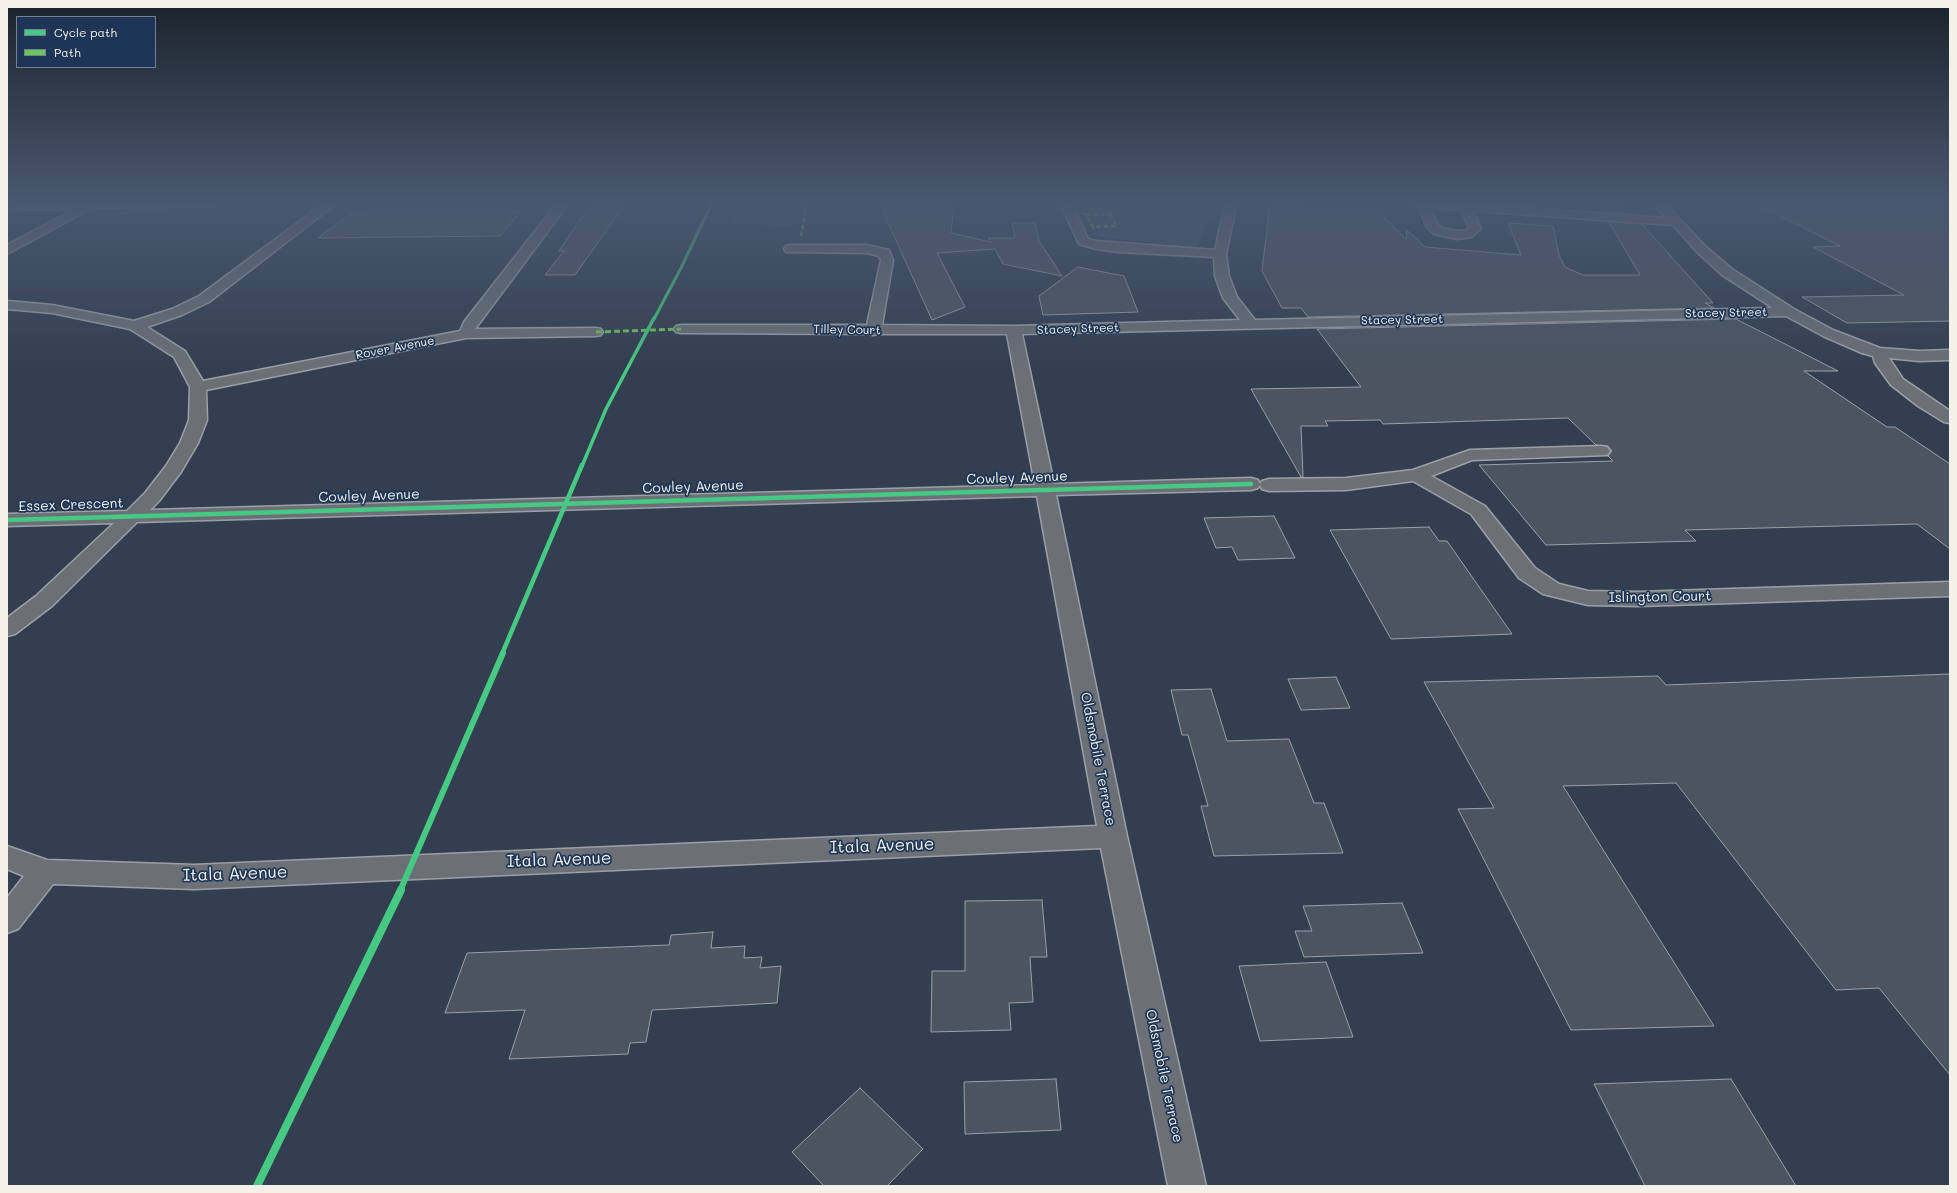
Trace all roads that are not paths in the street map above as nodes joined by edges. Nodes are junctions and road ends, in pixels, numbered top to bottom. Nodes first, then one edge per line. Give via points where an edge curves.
1 (257, 259) edge
2 (520, 259) edge
3 (886, 259) edge
4 (1220, 259) edge
5 (1712, 259) edge
6 (7, 305) edge
7 (1789, 312) junction
8 (1251, 324) junction
9 (135, 326) junction
10 (681, 328) dead end
11 (1014, 330) junction
12 (873, 331) junction
13 (596, 332) dead end
14 (466, 334) junction
15 (1880, 353) junction
16 (1950, 355) edge
17 (198, 387) junction
18 (1950, 418) edge
19 (1601, 451) dead end
20 (1416, 475) junction
21 (1046, 490) junction
22 (135, 515) junction
23 (7, 520) edge
24 (1950, 589) edge
25 (7, 629) edge
26 (1113, 836) junction
27 (7, 857) edge
28 (45, 872) junction
29 (7, 920) edge
30 (1187, 1186) edge

1 - 9 street via 204,299 177,312
2 - 14 street via 469,325
3 - 12 street
4 - 8 street via 1222,276 1230,298
5 - 7 street via 1728,272
6 - 9 street via 52,309
7 - 8 street, Stacey Street
7 - 15 street via 1854,345
8 - 11 street, Stacey Street
9 - 17 street via 180,354
10 - 12 street, Tilley Court
11 - 12 street, Tilley Court
11 - 21 street, Oldsmobile Terrace
13 - 14 street, Rover Avenue
14 - 17 street, Rover Avenue
15 - 16 street via 1913,356
15 - 18 street via 1883,363 1897,382
17 - 22 street via 198,420 188,443 174,468
19 - 20 street, Cowley Avenue via 1470,455
20 - 21 street, Cowley Avenue via 1346,484
20 - 24 street, Islington Court via 1478,510 1527,573 1551,589 1588,598 1638,599
21 - 22 street, Cowley Avenue
21 - 26 street, Oldsmobile Terrace
22 - 23 street, Essex Crescent
22 - 25 street via 44,601
26 - 28 street, Itala Avenue via 194,877
26 - 30 street, Oldsmobile Terrace
27 - 28 street, Itala Avenue
28 - 29 street

